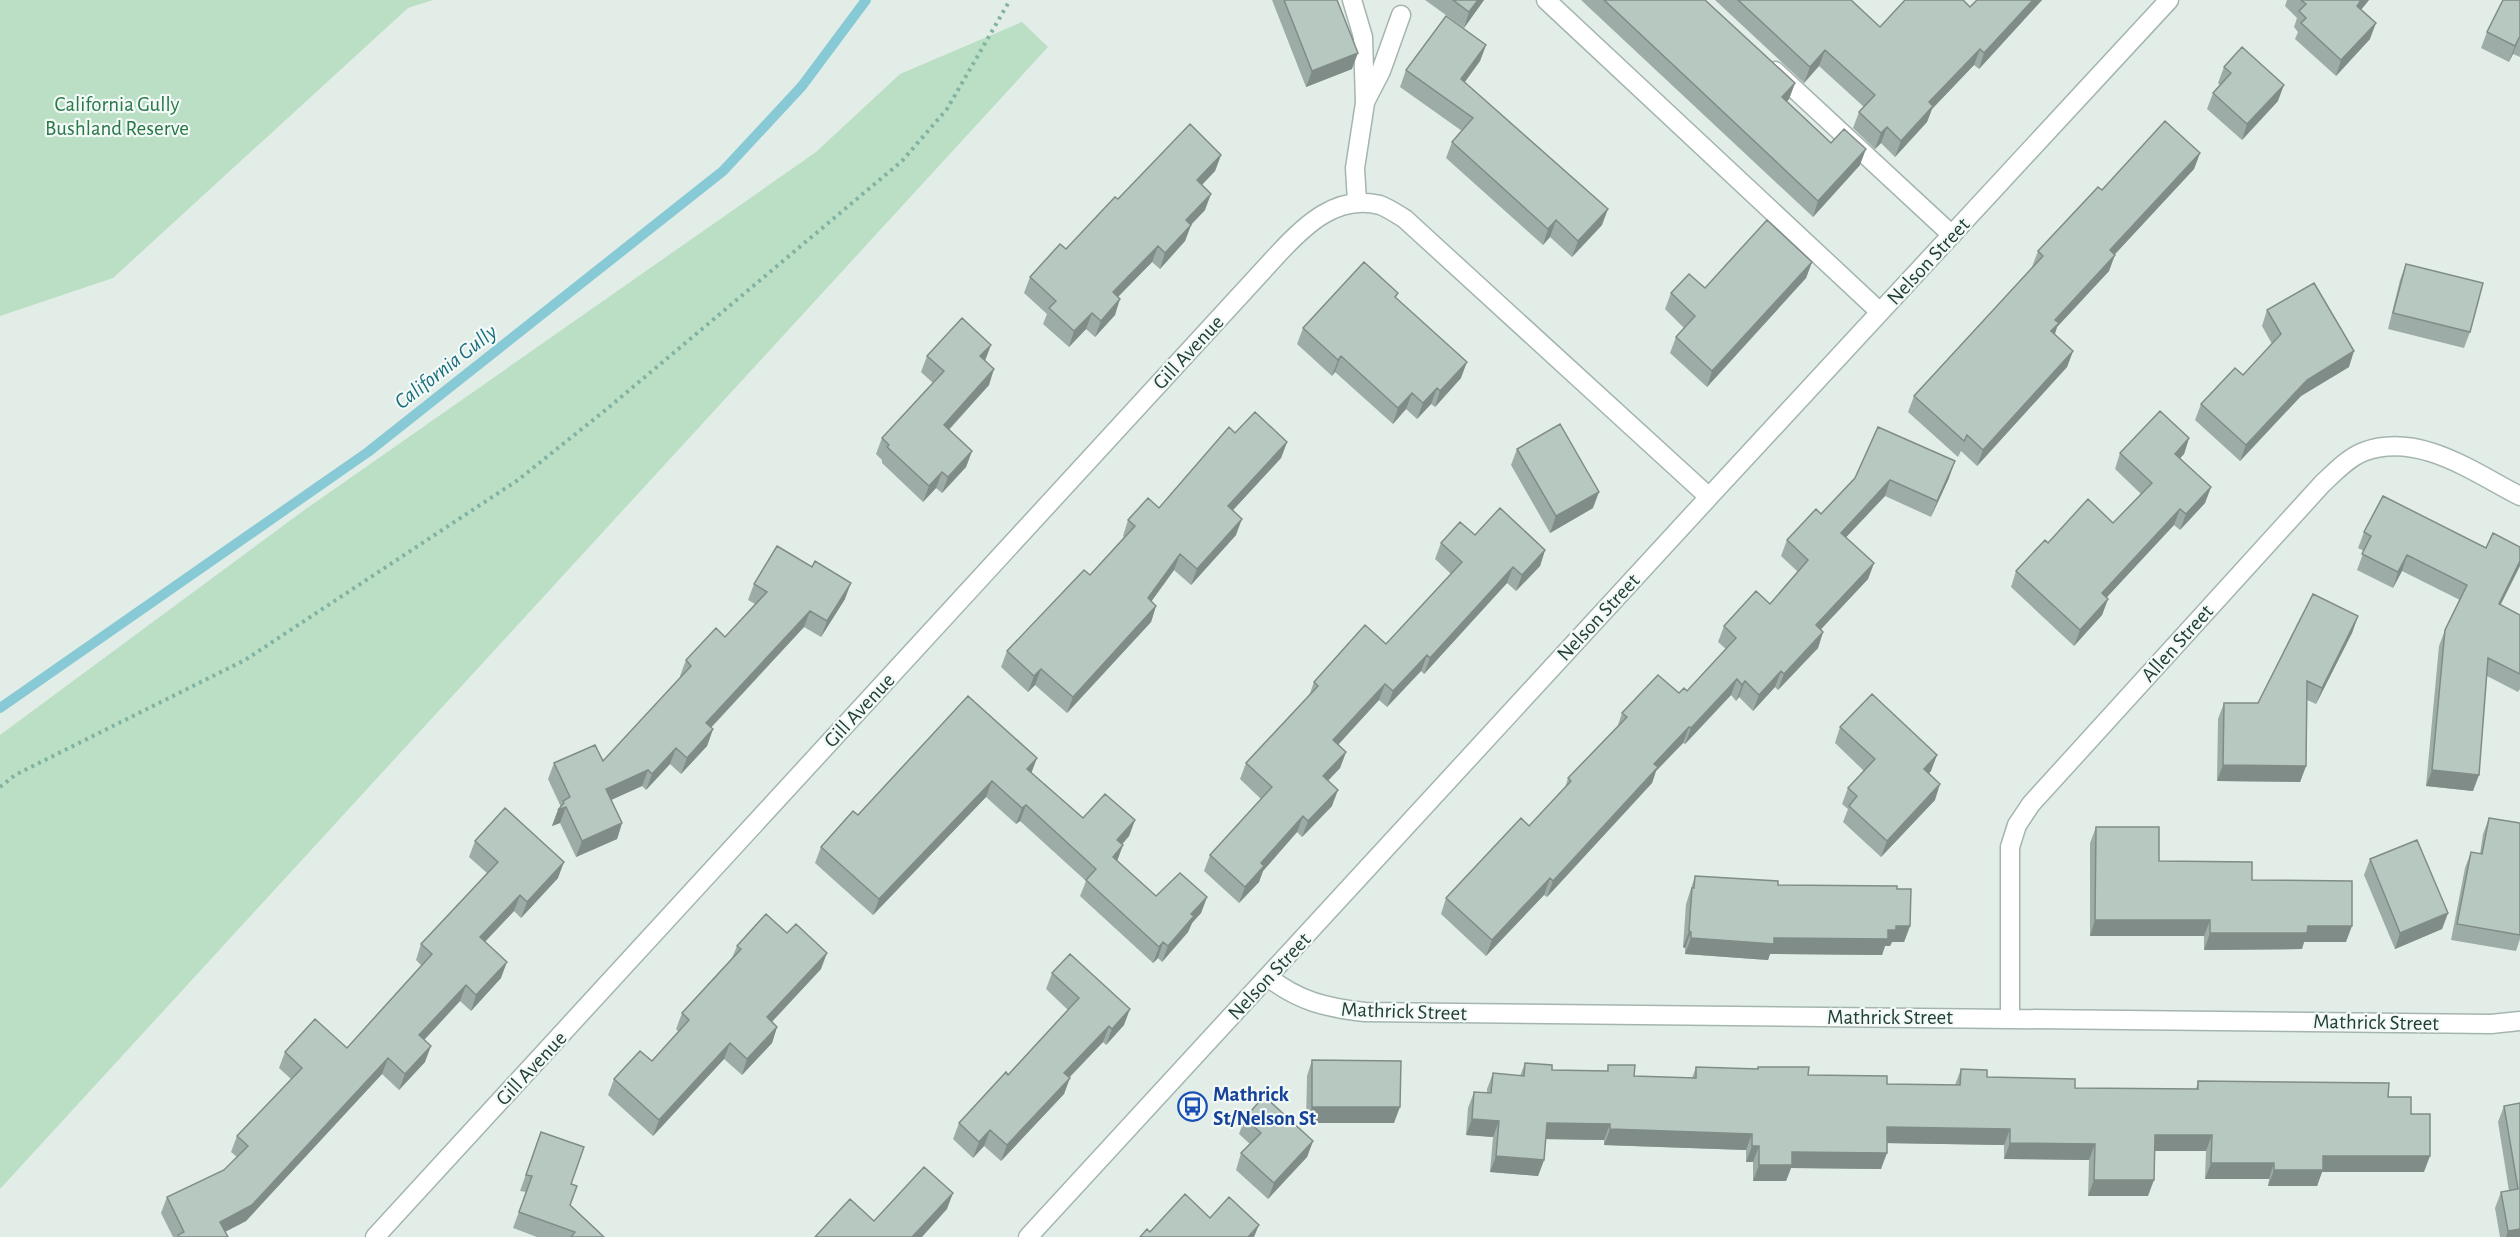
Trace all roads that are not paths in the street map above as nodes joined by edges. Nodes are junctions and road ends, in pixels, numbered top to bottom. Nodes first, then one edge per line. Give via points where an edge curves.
1 (1352, 0) edge
2 (1546, 0) edge
3 (2169, 0) edge
4 (1401, 15) dead end
5 (1759, 57) edge
6 (1365, 103) junction
7 (1357, 202) junction
8 (1952, 234) junction
9 (1880, 312) junction
10 (2520, 495) edge
11 (1708, 496) junction
12 (1268, 977) junction
13 (2010, 1018) junction
14 (2520, 1021) edge
15 (386, 1233) edge
16 (1029, 1237) edge

1 - 6 street via 1363,38
2 - 9 street
3 - 8 street, Nelson Street
4 - 6 street
5 - 8 street
6 - 7 street via 1355,168
7 - 11 street via 1381,206 1405,219
7 - 15 street, Gill Avenue via 1339,206 1300,230
8 - 9 street, Nelson Street
9 - 11 street, Nelson Street
10 - 13 street, Allen Street via 2436,453 2413,447 2363,453 2323,483 2031,804 2017,825 2010,848
11 - 12 street, Nelson Street
12 - 13 street, Mathrick Street via 1314,1004 1365,1012
12 - 16 street, Nelson Street
13 - 14 street, Mathrick Street via 2491,1024

